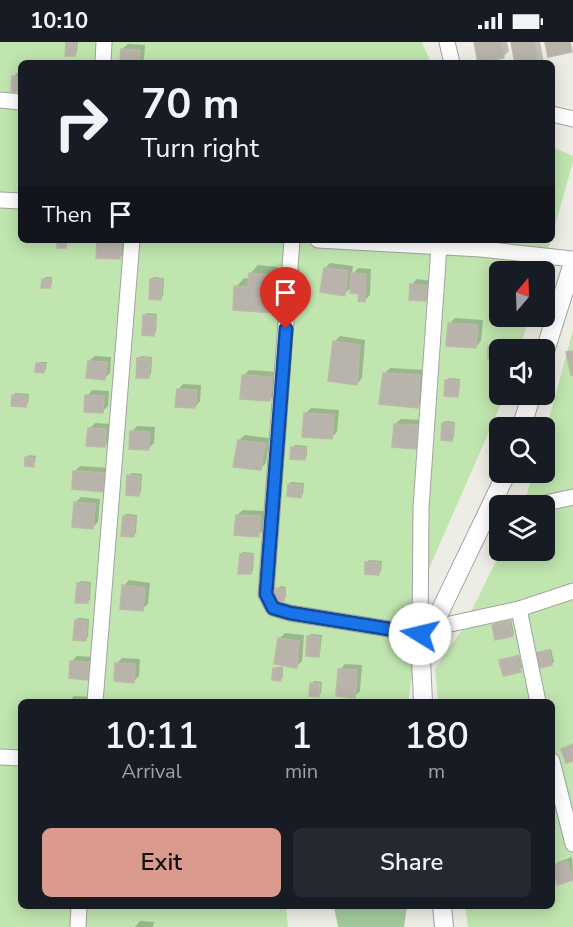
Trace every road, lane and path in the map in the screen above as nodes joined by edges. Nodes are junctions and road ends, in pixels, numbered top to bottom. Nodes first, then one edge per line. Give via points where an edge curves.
1 (104, 42) edge
2 (447, 42) edge
3 (103, 60) edge
4 (451, 60) edge
5 (0, 100) edge
6 (18, 102) edge
7 (555, 115) edge
8 (573, 118) edge
9 (0, 200) edge
10 (18, 201) edge
11 (132, 243) edge
12 (292, 243) edge
13 (378, 243) edge
14 (481, 244) edge
15 (439, 246) junction
16 (573, 261) edge
17 (549, 339) edge
18 (573, 497) edge
19 (555, 501) edge
20 (489, 521) edge
21 (573, 591) edge
22 (519, 609) junction
23 (426, 631) junction
24 (95, 699) edge
25 (423, 699) edge
26 (537, 699) edge
27 (0, 757) edge
28 (18, 758) edge
29 (555, 773) edge
30 (573, 844) edge
31 (79, 909) edge
32 (442, 909) edge
33 (78, 927) edge
34 (444, 927) edge

1 - 3 street
2 - 4 street
5 - 6 street
7 - 8 street
9 - 10 street
11 - 24 street
12 - 23 street via 266,594 273,608 290,613
13 - 15 street
14 - 15 street
14 - 16 street
15 - 23 street via 421,508
16 - 17 street
18 - 19 street
20 - 23 street
21 - 22 street
22 - 23 street
22 - 26 street
23 - 25 street via 421,658
27 - 28 street
29 - 30 street
31 - 33 street
32 - 34 street

